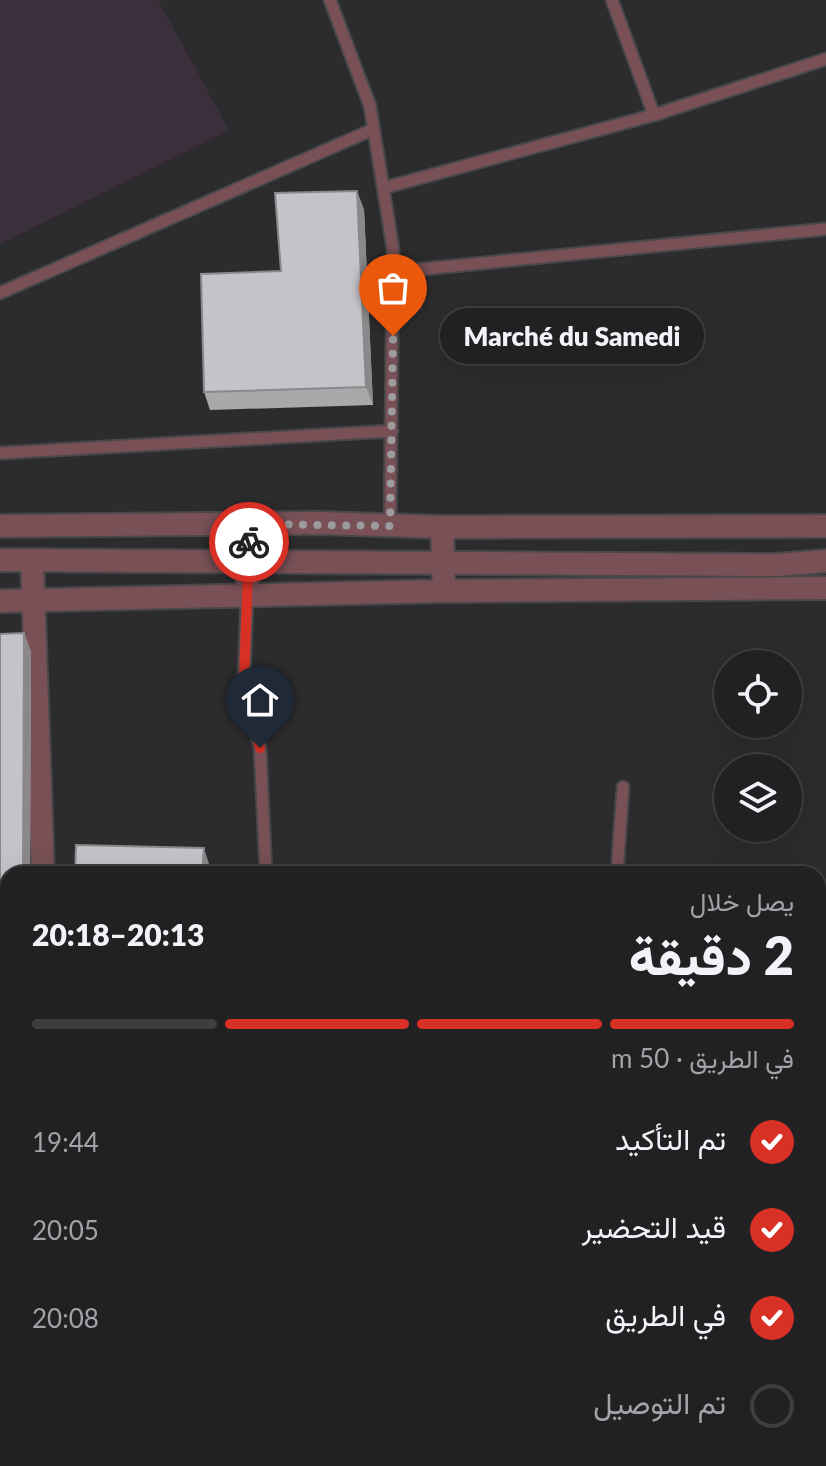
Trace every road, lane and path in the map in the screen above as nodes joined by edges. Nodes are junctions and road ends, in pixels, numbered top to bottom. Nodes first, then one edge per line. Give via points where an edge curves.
1 (330, 0) edge
2 (612, 0) edge
3 (826, 59) edge
4 (654, 115) junction
5 (374, 129) junction
6 (383, 188) junction
7 (826, 229) edge
8 (393, 272) junction
9 (0, 293) edge
10 (392, 431) junction
11 (0, 453) edge
12 (249, 524) junction
13 (0, 526) edge
14 (390, 526) junction
15 (826, 526) edge
16 (442, 527) junction
17 (0, 560) edge
18 (32, 560) junction
19 (444, 561) junction
20 (826, 561) edge
21 (249, 564) junction
22 (826, 588) edge
23 (444, 591) junction
24 (247, 596) junction
25 (34, 600) junction
26 (0, 601) edge
27 (623, 787) dead end
28 (43, 866) edge
29 (266, 866) edge
30 (618, 866) edge

1 - 5 lane
2 - 4 lane
3 - 4 lane
4 - 6 lane
5 - 6 lane
5 - 9 lane
6 - 8 lane
7 - 8 lane
8 - 10 lane
10 - 11 lane
10 - 14 lane
12 - 13 street
12 - 14 street
12 - 21 street
14 - 16 street
15 - 16 street
16 - 19 street
17 - 18 street
18 - 21 street
18 - 25 street
19 - 20 street
19 - 21 street
19 - 23 street
21 - 24 street
22 - 23 street
23 - 24 street
24 - 25 street
24 - 29 lane via 244,681 260,748
25 - 26 street
25 - 28 street
27 - 30 lane

